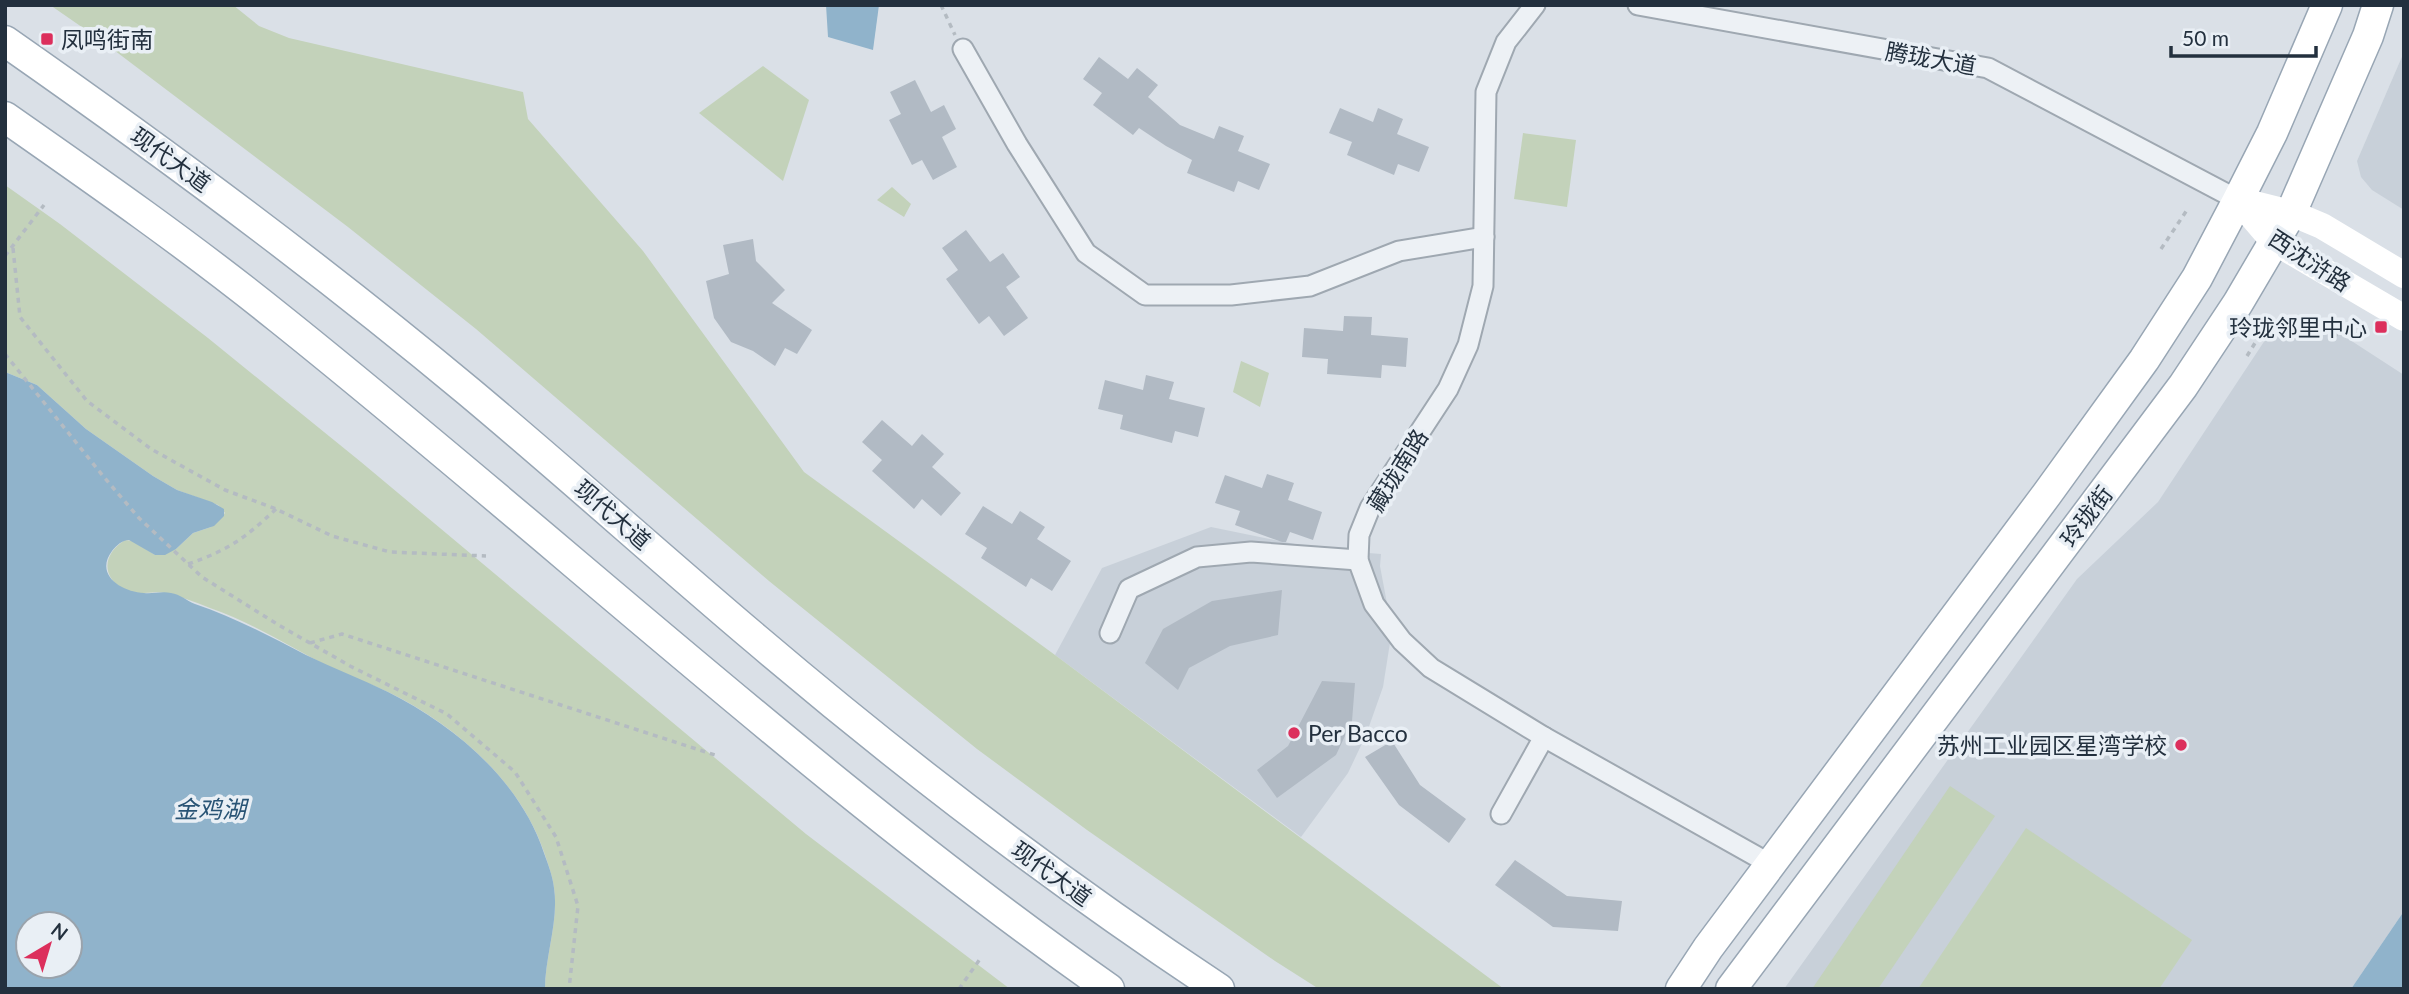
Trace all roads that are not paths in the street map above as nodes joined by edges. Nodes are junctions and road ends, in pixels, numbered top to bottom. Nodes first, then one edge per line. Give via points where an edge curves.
1 (1535, 5) edge
2 (1638, 5) edge
3 (2327, 5) edge
4 (2378, 5) edge
5 (5, 41) edge
6 (962, 49) road end
7 (5, 117) edge
8 (2238, 200) junction
9 (2291, 213) junction
10 (1484, 237) junction
11 (2273, 241) junction
12 (2404, 275) edge
13 (2404, 318) edge
14 (1358, 560) junction
15 (1110, 633) dead end
16 (1544, 737) junction
17 (1501, 814) dead end
18 (1770, 864) junction
19 (1109, 989) edge
20 (1219, 989) edge
21 (1681, 989) edge
22 (1731, 989) edge

1 - 10 street, 藏珑南路 via 1506,42 1486,92
2 - 8 street, 腾珑大道 via 1988,68
3 - 8 main road, 玲珑街
4 - 9 main road, 玲珑街
5 - 20 main road, 现代大道 via 303,257 936,786
6 - 10 street via 1086,253 1146,295 1231,295 1310,286 1399,251
7 - 19 main road via 276,315 896,831
8 - 9 main road, 西沈浒路
8 - 11 main road, 西沈浒路
8 - 18 main road, 玲珑街 via 2197,278 2144,360
9 - 11 main road, 玲珑街
9 - 12 main road, 西沈浒路 via 2322,226
10 - 14 street, 藏珑南路 via 1483,286 1468,345 1448,389 1370,508 1359,535
11 - 13 main road, 西沈浒路
11 - 22 main road, 玲珑街 via 2183,386
14 - 15 street via 1251,552 1197,557 1129,589
14 - 16 street, 藏珑南路 via 1374,604 1402,642 1431,668
16 - 17 street
16 - 18 street, 藏珑南路
18 - 21 main road, 玲珑街

